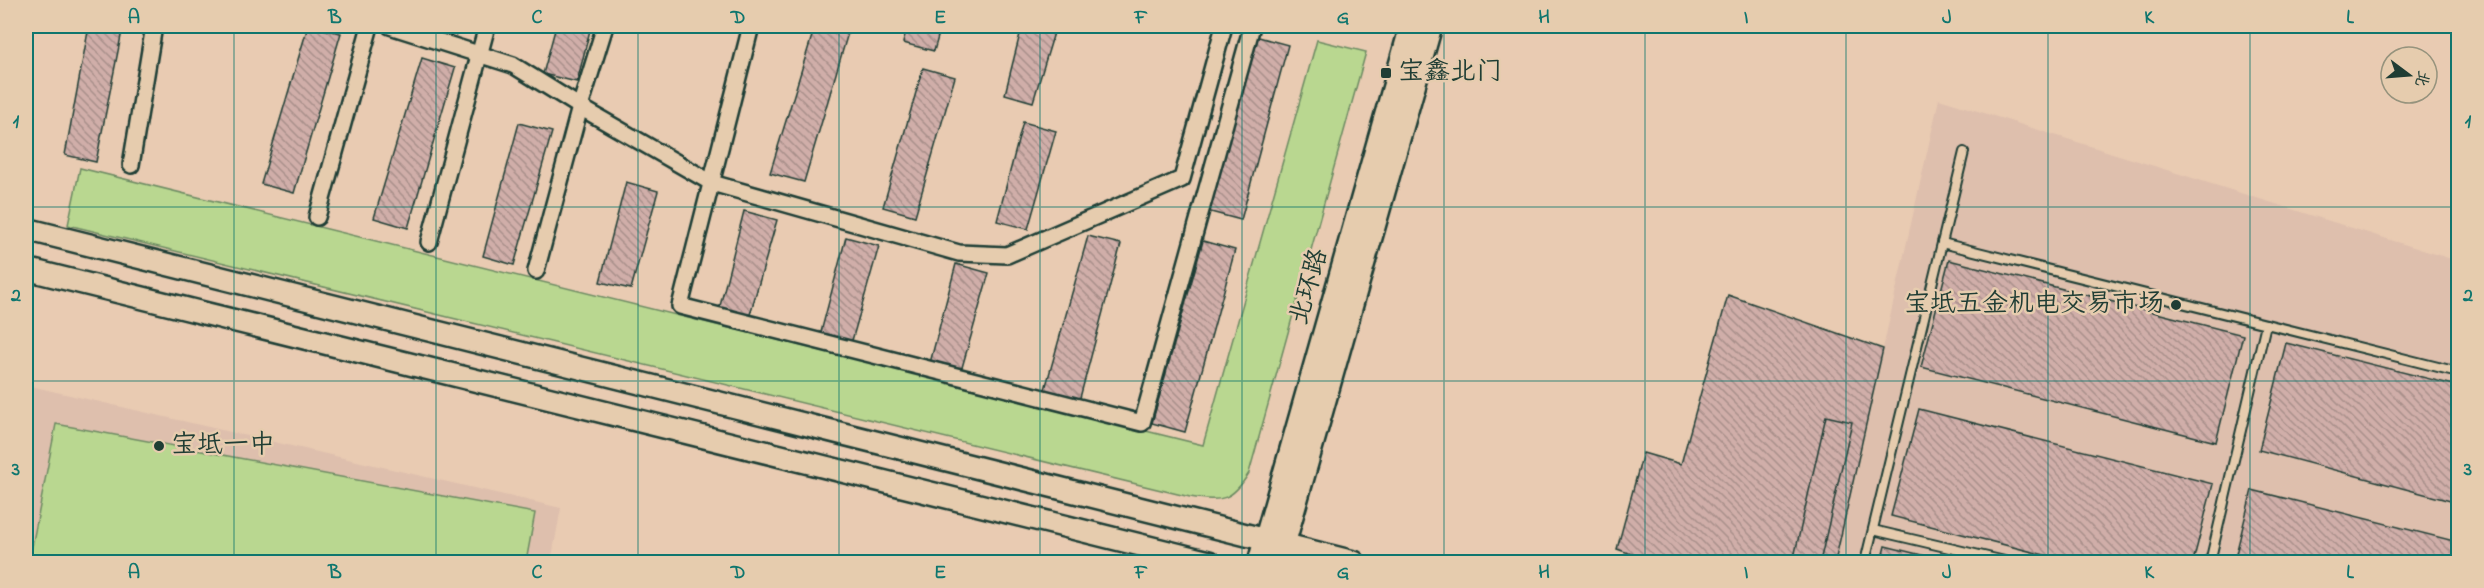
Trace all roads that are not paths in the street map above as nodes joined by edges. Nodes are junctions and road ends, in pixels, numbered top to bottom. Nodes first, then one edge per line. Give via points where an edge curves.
1 (154, 26) edge
2 (370, 26) edge
3 (390, 26) edge
4 (487, 26) edge
5 (604, 26) edge
6 (752, 26) edge
7 (1224, 26) edge
8 (1252, 26) edge
9 (1422, 26) edge
10 (479, 54) junction
11 (580, 107) junction
12 (1964, 153) dead end
13 (131, 165) dead end
14 (712, 183) junction
15 (317, 217) dead end
16 (26, 229) edge
17 (429, 242) dead end
18 (1942, 243) junction
19 (26, 269) edge
20 (536, 271) dead end
21 (2266, 324) junction
22 (2458, 372) edge
23 (1873, 530) junction
24 (1276, 550) edge
25 (1209, 562) edge
26 (1259, 562) edge
27 (1354, 562) edge
28 (1865, 562) edge
29 (2009, 562) edge
30 (2210, 562) edge

1 - 13 street
2 - 15 street
3 - 10 street
4 - 10 street
5 - 11 street
6 - 14 street
7 - 14 street via 1182,179 1007,255 960,253
8 - 14 street via 1142,423 680,306
9 - 24 main road, 北环路
10 - 11 street via 513,65
10 - 17 street
11 - 14 street
11 - 20 street
12 - 18 lane
16 - 24 main road
18 - 21 lane
18 - 23 lane
19 - 25 main road
21 - 22 lane
21 - 30 lane
23 - 28 lane
23 - 29 lane
24 - 26 main road, 北环路
24 - 27 main road

